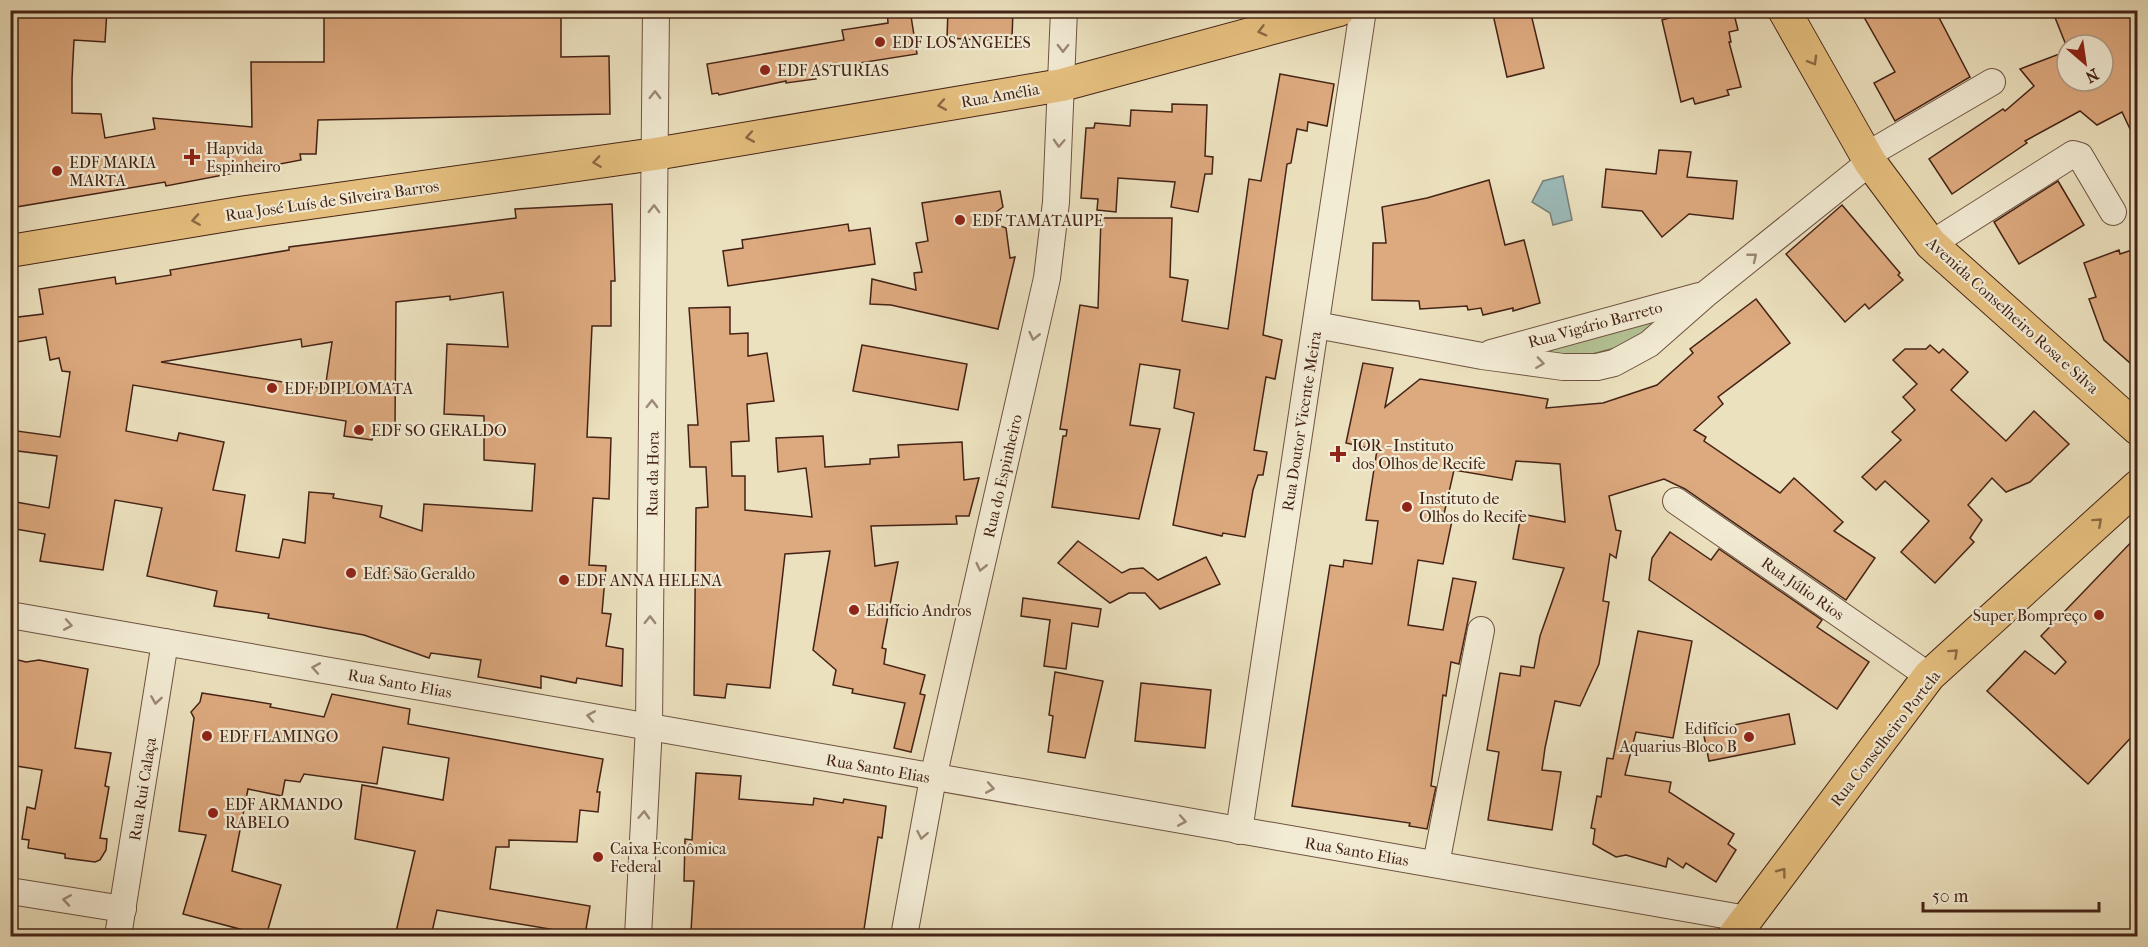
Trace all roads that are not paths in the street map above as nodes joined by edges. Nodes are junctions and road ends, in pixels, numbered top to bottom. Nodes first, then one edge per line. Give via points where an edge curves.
1 (656, 10) edge
2 (1064, 10) edge
3 (1339, 10) edge
4 (1363, 10) edge
5 (1784, 10) edge
6 (1992, 82) dead end
7 (1062, 85) junction
8 (655, 154) junction
9 (1869, 159) junction
10 (2113, 212) dead end
11 (1931, 244) junction
12 (10, 251) edge
13 (1707, 293) junction
14 (1316, 325) junction
15 (1482, 356) junction
16 (2138, 429) edge
17 (2138, 486) edge
18 (1676, 501) dead end
19 (10, 615) edge
20 (1481, 630) dead end
21 (165, 642) junction
22 (1929, 676) junction
23 (649, 726) junction
24 (933, 778) junction
25 (1239, 831) junction
26 (1436, 864) junction
27 (10, 891) edge
28 (123, 909) junction
29 (1740, 928) edge
30 (118, 936) edge
31 (639, 936) edge
32 (904, 936) edge

8 -> 1 street, Rua da Hora
2 -> 7 street, Rua do Espinheiro
3 -> 7 main road, Rua Amélia
4 - 14 street, Rua Doutor Vicente Meira
5 -> 9 main road, Avenida Conselheiro Rosa e Silva
6 - 9 street, Rua Vigário Barreto
7 -> 8 main road, Rua Amélia
7 -> 24 street, Rua do Espinheiro via 1056,202 1047,278
8 -> 12 main road, Rua José Luís de Silveira Barros via 246,212
23 -> 8 street, Rua da Hora
9 - 11 main road, Avenida Conselheiro Rosa e Silva
13 -> 9 street, Rua Vigário Barreto
10 - 11 street via 2080,156 2073,154
11 - 16 main road, Avenida Conselheiro Rosa e Silva
13 - 15 street, Rua Vigário Barreto
15 -> 13 street, Rua Vigário Barreto via 1563,366 1614,363 1649,344
14 - 15 street, Rua Vigário Barreto
14 - 25 street, Rua Doutor Vicente Meira
22 -> 17 main road, Rua Conselheiro Portela
18 - 22 street, Rua Júlio Rios
19 -> 21 street, Rua Santo Elias
20 - 26 street
23 -> 21 street, Rua Santo Elias
21 -> 28 street, Rua Rui Calaça
29 -> 22 main road, Rua Conselheiro Portela
23 - 24 street, Rua Santo Elias
31 -> 23 street, Rua da Hora
24 -> 25 street, Rua Santo Elias
24 -> 32 street, Rua do Espinheiro
25 - 26 street, Rua Santo Elias
26 - 29 street, Rua Santo Elias
28 -> 27 street
28 - 30 street, Rua Rui Calaça

